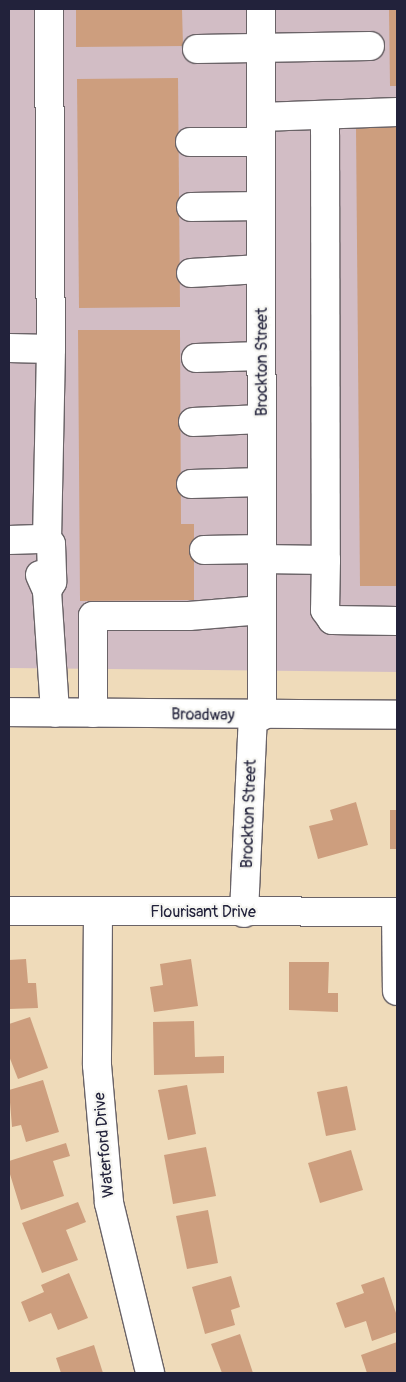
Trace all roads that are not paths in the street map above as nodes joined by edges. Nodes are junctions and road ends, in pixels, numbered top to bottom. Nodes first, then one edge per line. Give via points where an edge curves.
1 (49, 9) edge
2 (261, 9) edge
3 (370, 46) dead end
4 (196, 49) dead end
5 (261, 49) junction
6 (397, 112) edge
7 (326, 115) junction
8 (261, 129) junction
9 (190, 142) dead end
10 (261, 206) junction
11 (191, 207) dead end
12 (262, 269) junction
13 (191, 272) dead end
14 (9, 348) edge
15 (51, 349) junction
16 (262, 356) junction
17 (196, 358) dead end
18 (262, 419) junction
19 (193, 422) dead end
20 (262, 482) junction
21 (191, 484) dead end
22 (47, 539) junction
23 (9, 540) edge
24 (204, 550) dead end
25 (262, 554) junction
26 (326, 560) junction
27 (262, 610) junction
28 (397, 621) edge
29 (9, 712) edge
30 (55, 713) junction
31 (93, 713) junction
32 (397, 715) edge
33 (258, 716) junction
34 (9, 911) edge
35 (98, 912) junction
36 (397, 912) edge
37 (244, 913) junction
38 (397, 991) edge
39 (150, 1373) edge

1 - 15 street
2 - 5 street, Brockton Street
3 - 5 street
4 - 5 street
5 - 8 street, Brockton Street
6 - 7 street
7 - 8 street
7 - 26 street
8 - 9 street
8 - 10 street, Brockton Street
10 - 11 street
10 - 12 street, Brockton Street
12 - 13 street
12 - 16 street, Brockton Street
14 - 15 street
15 - 22 street
16 - 17 street
16 - 18 street, Brockton Street
18 - 19 street
18 - 20 street, Brockton Street
20 - 21 street
20 - 25 street, Brockton Street
22 - 23 street
22 - 30 street via 41,546 40,580 47,591
24 - 25 street
25 - 26 street
25 - 27 street, Brockton Street
26 - 28 street via 325,610 332,620
27 - 31 street via 189,616 93,616
27 - 33 street, Brockton Street
29 - 30 street, Broadway
30 - 31 street, Broadway
31 - 33 street, Broadway
32 - 33 street, Broadway
33 - 37 street, Brockton Street
34 - 35 street, Flourisant Drive
35 - 37 street, Flourisant Drive
35 - 39 street, Waterford Drive via 97,1064 109,1203
36 - 37 street, Flourisant Drive
36 - 38 street

